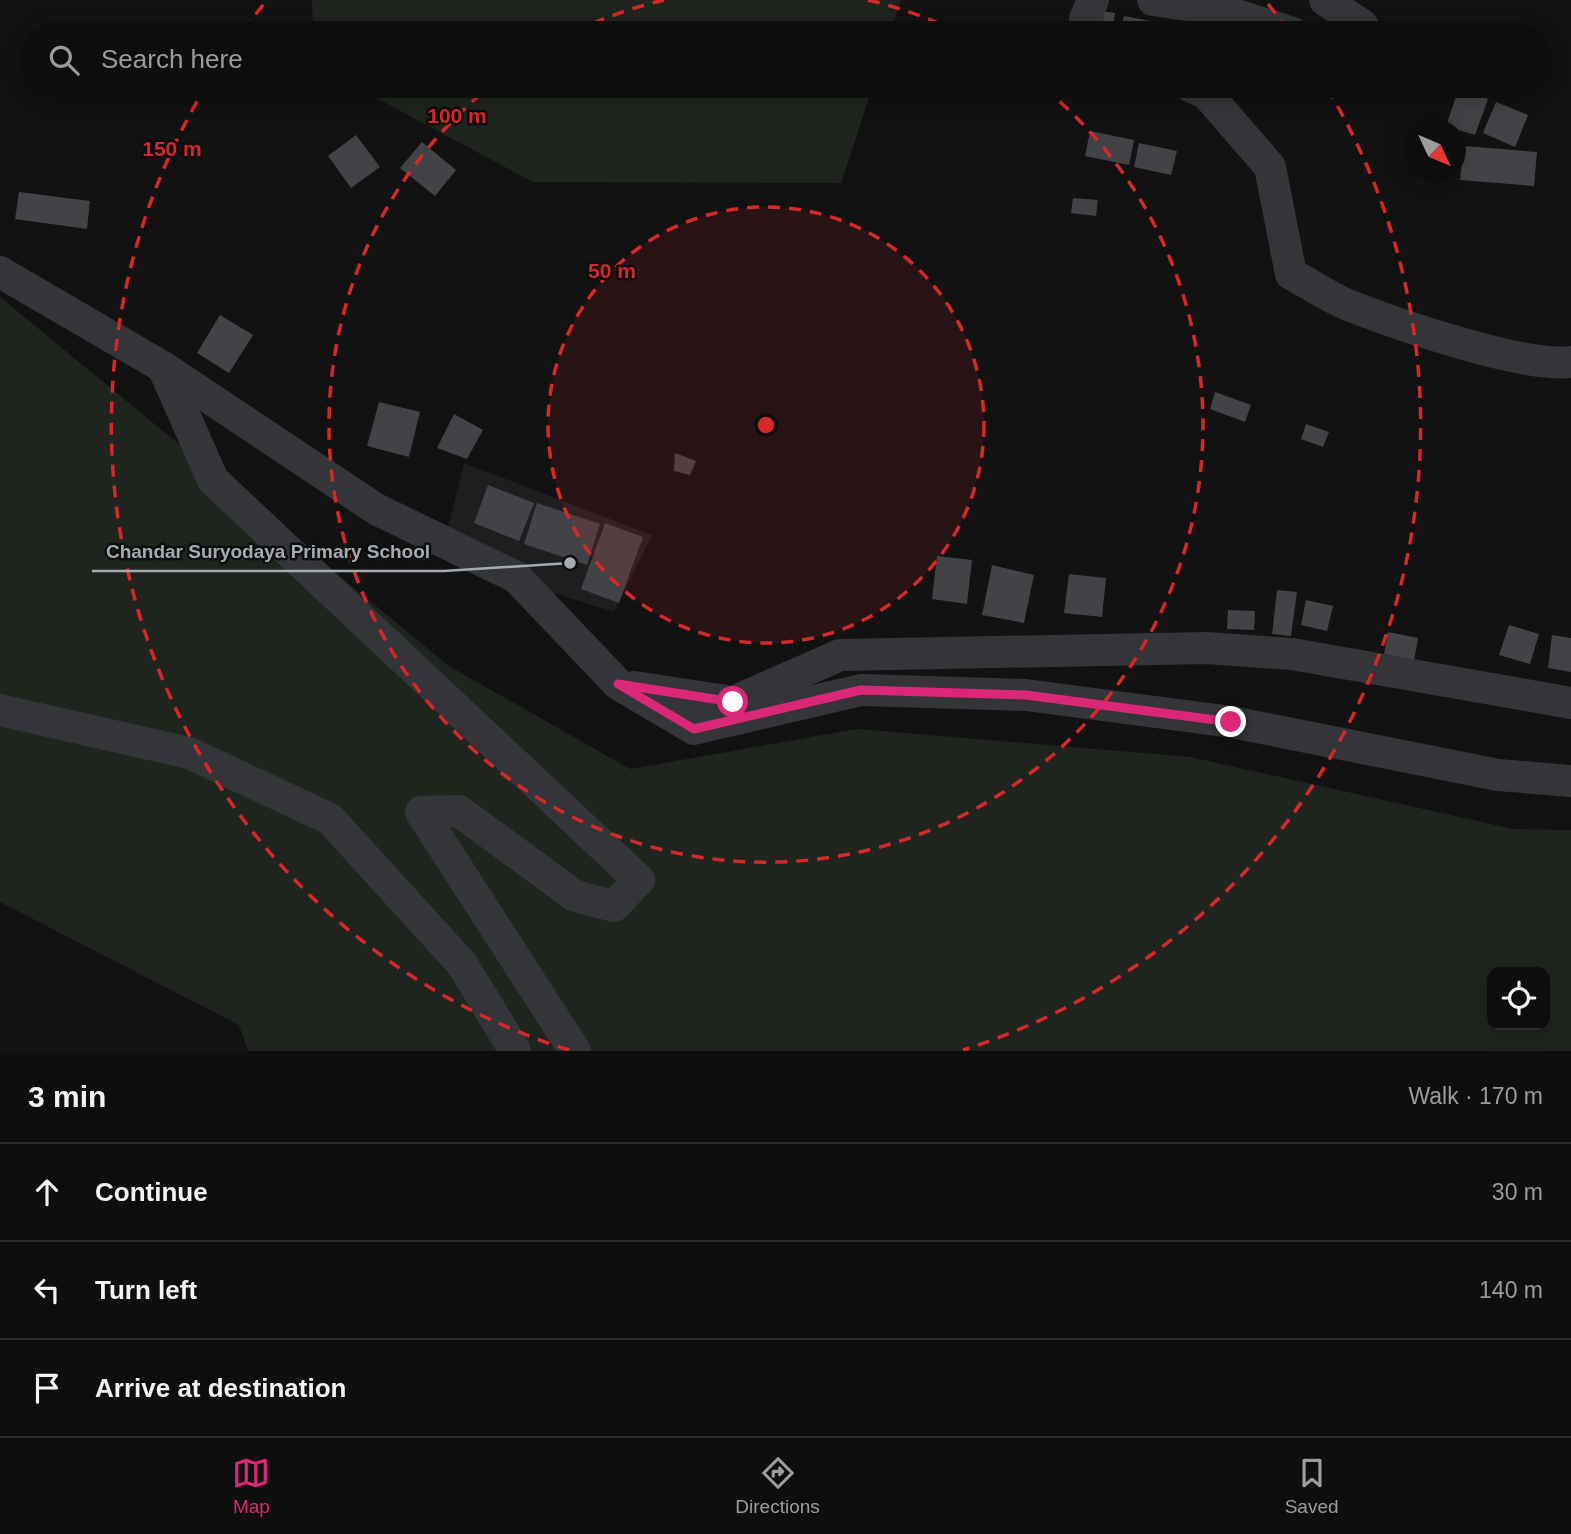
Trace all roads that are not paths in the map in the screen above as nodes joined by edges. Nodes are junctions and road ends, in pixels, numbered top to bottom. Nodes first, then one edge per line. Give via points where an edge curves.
1 (1093, 0) edge
2 (1153, 0) edge
3 (1325, 0) edge
4 (1085, 21) edge
5 (1255, 21) edge
6 (1356, 21) edge
7 (1210, 98) edge
8 (0, 272) edge
9 (1571, 362) edge
10 (163, 367) junction
11 (618, 684) junction
12 (1571, 703) edge
13 (0, 710) edge
14 (1571, 781) edge
15 (515, 1051) edge
16 (575, 1051) edge

1 - 4 street
2 - 5 street via 1221,10
3 - 6 street
7 - 9 street via 1270,167 1291,274 1346,304 1473,345 1552,365
8 - 10 street
10 - 11 street via 376,509 516,578
10 - 16 street via 213,480 639,880 614,906 575,896 459,811 421,812
11 - 12 street via 733,702 840,655 1206,648 1292,654
11 - 14 street via 694,729 861,690 1026,695 1231,722 1498,775
13 - 15 street via 189,752 330,820 462,964

